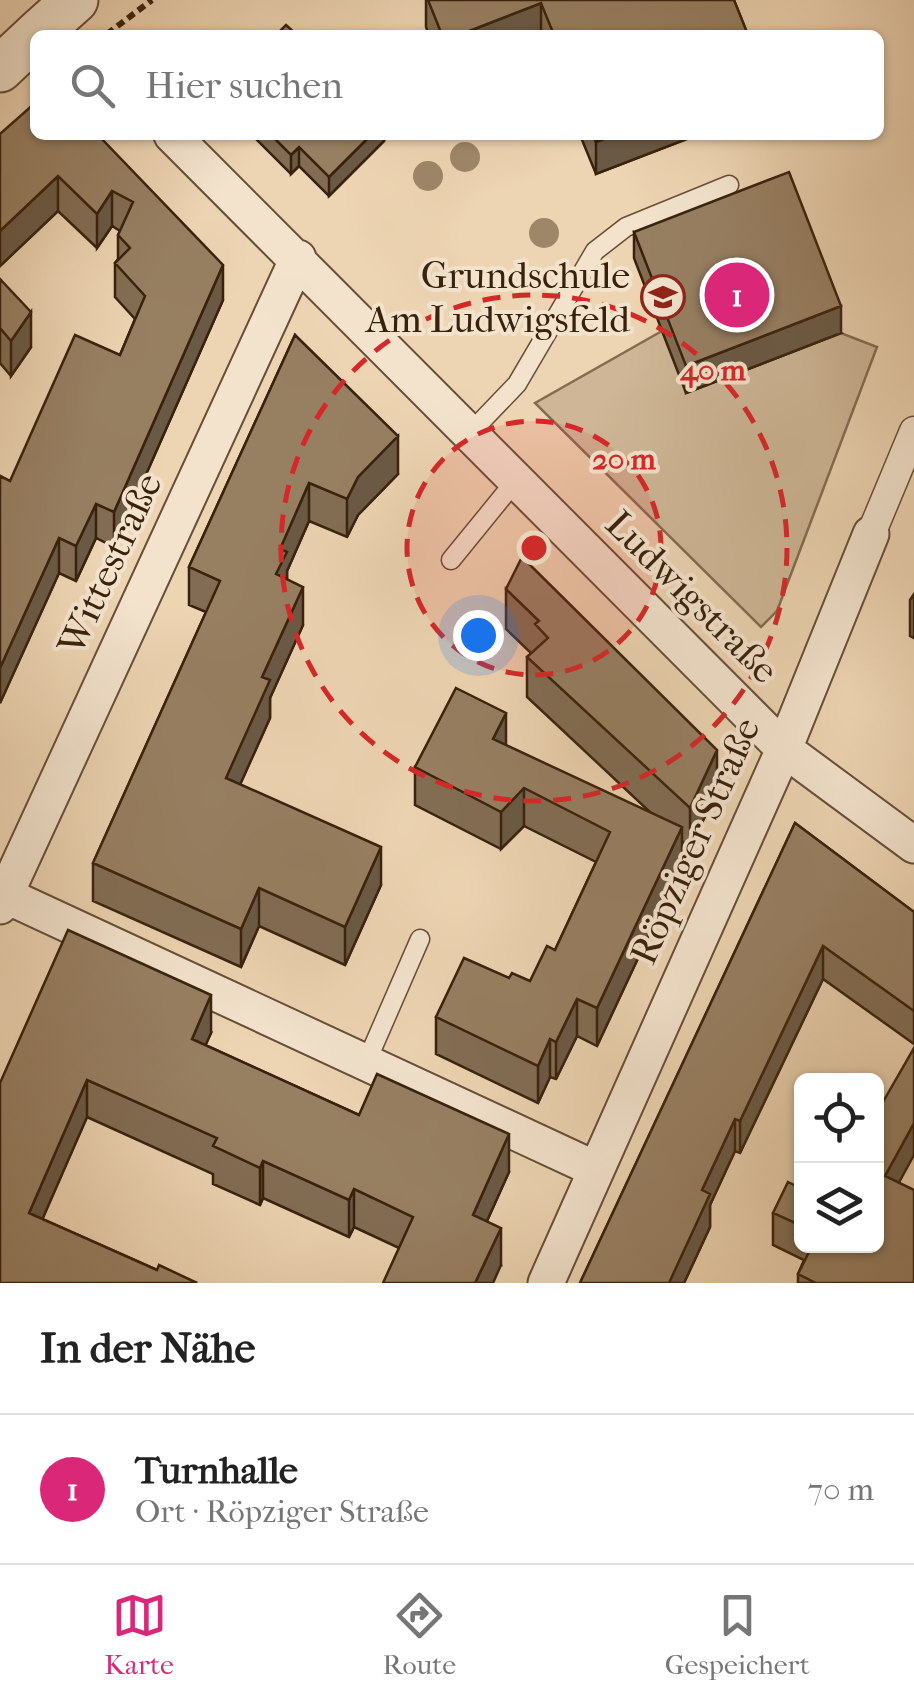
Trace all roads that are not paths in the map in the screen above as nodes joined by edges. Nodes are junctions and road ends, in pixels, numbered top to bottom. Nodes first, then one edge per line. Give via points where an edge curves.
1 (30, 44) edge
2 (0, 68) edge
3 (177, 140) edge
4 (729, 185) dead end
5 (298, 258) junction
6 (914, 431) edge
7 (470, 433) junction
8 (516, 480) junction
9 (871, 534) joint
10 (451, 560) dead end
11 (784, 750) junction
12 (914, 845) edge
13 (2, 901) edge
14 (420, 939) dead end
15 (366, 1063) junction
16 (595, 1169) junction
17 (546, 1283) edge

1 - 2 street
3 - 5 street, Ludwigstraße
4 - 7 lane via 626,228 596,251 517,384
5 - 7 street, Ludwigstraße
5 - 13 street, Wittestraße
6 - 9 street, Röpziger Straße
7 - 8 street, Ludwigstraße
8 - 10 lane
8 - 11 street, Ludwigstraße
9 - 11 street, Röpziger Straße
11 - 12 street, Ludwigstraße
11 - 16 street, Röpziger Straße
13 - 15 street
14 - 15 lane
15 - 16 street
16 - 17 street, Röpziger Straße

